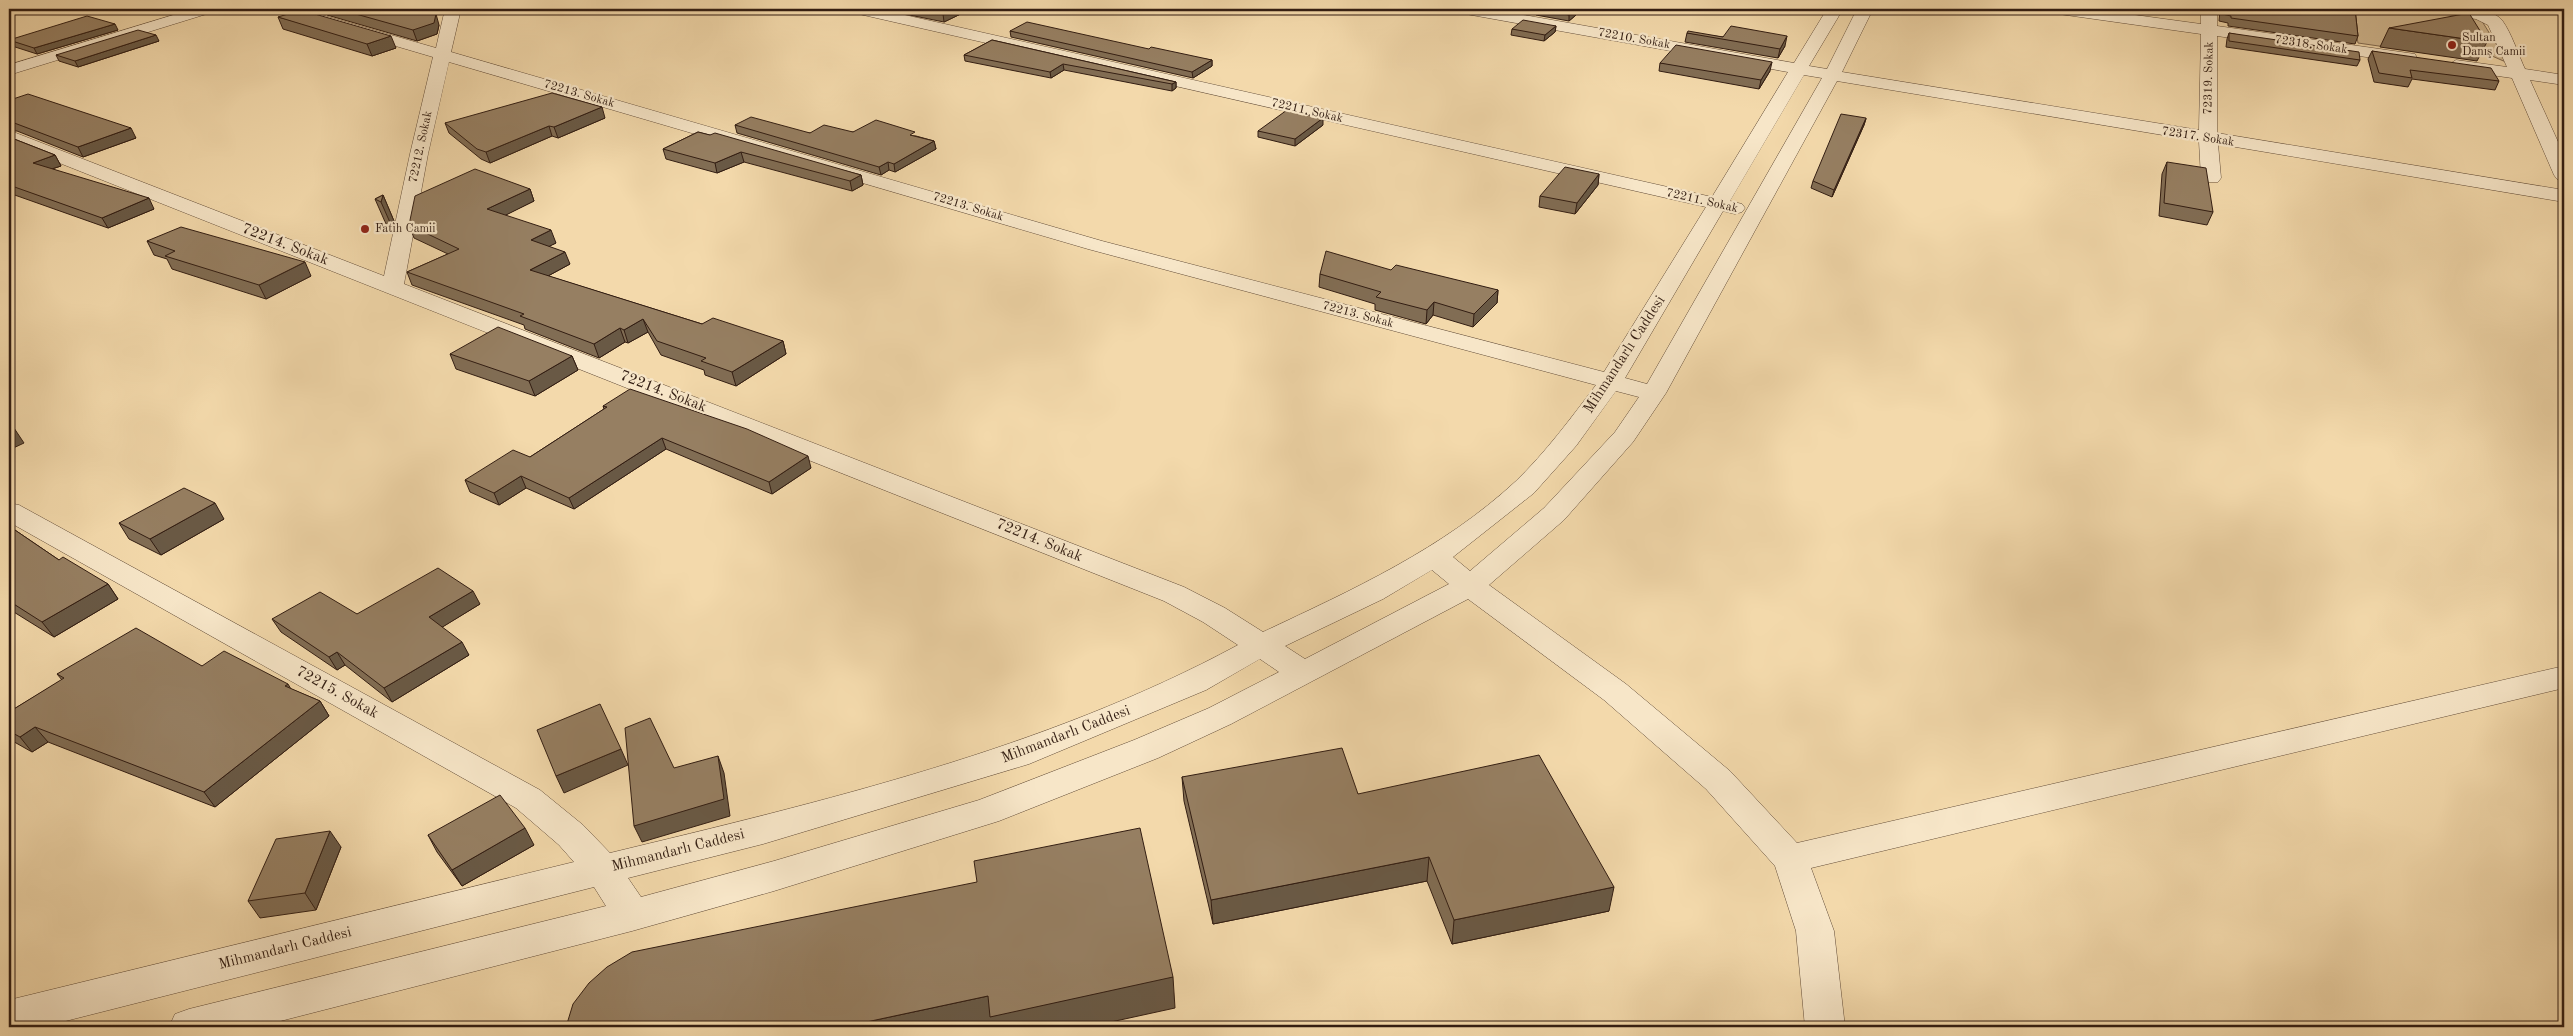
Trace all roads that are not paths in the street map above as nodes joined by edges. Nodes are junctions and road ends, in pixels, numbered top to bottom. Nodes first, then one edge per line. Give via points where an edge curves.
1 (208, 9) edge
2 (285, 9) edge
3 (453, 9) edge
4 (859, 9) edge
5 (1466, 9) edge
6 (1834, 9) edge
7 (1865, 9) edge
8 (2058, 9) edge
9 (2209, 9) edge
10 (2439, 9) edge
11 (2210, 30) junction
12 (442, 56) junction
13 (2421, 60) edge
14 (2440, 63) edge
15 (1799, 69) junction
16 (9, 70) edge
17 (2518, 73) junction
18 (1832, 75) junction
19 (2564, 80) edge
20 (9, 137) edge
21 (2208, 139) junction
22 (2564, 175) edge
23 (2212, 178) dead end
24 (2564, 196) edge
25 (1718, 205) junction
26 (1754, 213) junction
27 (392, 286) junction
28 (1611, 381) junction
29 (1654, 393) junction
30 (9, 511) edge
31 (1434, 557) junction
32 (1470, 586) junction
33 (1262, 645) junction
34 (1304, 673) junction
35 (2564, 677) edge
36 (1790, 859) junction
37 (603, 870) junction
38 (632, 915) junction
39 (9, 1018) edge
40 (189, 1027) edge
41 (1825, 1027) edge

1 - 16 street
2 - 12 street, 72213. Sokak
3 - 12 street, 72212. Sokak
4 - 25 street, 72211. Sokak
5 - 15 street, 72210. Sokak
6 - 15 street, Mihmandarlı Caddesi
7 - 18 street
8 - 11 street, 72318. Sokak
9 - 11 street, 72319. Sokak
10 - 17 street via 2480,15 2496,22
11 - 13 street, 72318. Sokak
11 - 21 street, 72319. Sokak
12 - 27 street, 72212. Sokak
12 - 28 street, 72213. Sokak via 1095,245
14 - 17 street
15 - 18 street, 72210. Sokak
15 - 25 street, Mihmandarlı Caddesi
17 - 19 street
17 - 22 street
18 - 21 street, 72317. Sokak
18 - 26 street
20 - 27 street, 72214. Sokak
21 - 23 street, 72319. Sokak
21 - 24 street, 72317. Sokak
25 - 26 street, 72211. Sokak
25 - 28 street, Mihmandarlı Caddesi
26 - 29 street
27 - 33 street, 72214. Sokak via 1174,594
28 - 29 street, 72213. Sokak
28 - 31 street, Mihmandarlı Caddesi via 1567,441 1525,487
29 - 32 street via 1624,437 1554,514
30 - 37 street, 72215. Sokak via 528,799 570,835
31 - 32 street
31 - 33 street, Mihmandarlı Caddesi via 1373,592
32 - 34 street
32 - 36 street via 1615,692 1718,780
33 - 34 street, 72214. Sokak
33 - 37 street, Mihmandarlı Caddesi via 1194,682 1018,755 762,830
34 - 38 street via 1146,749 987,811
35 - 36 street
36 - 41 street via 1815,931
37 - 38 street, 72215. Sokak
37 - 39 street, Mihmandarlı Caddesi
38 - 40 street

